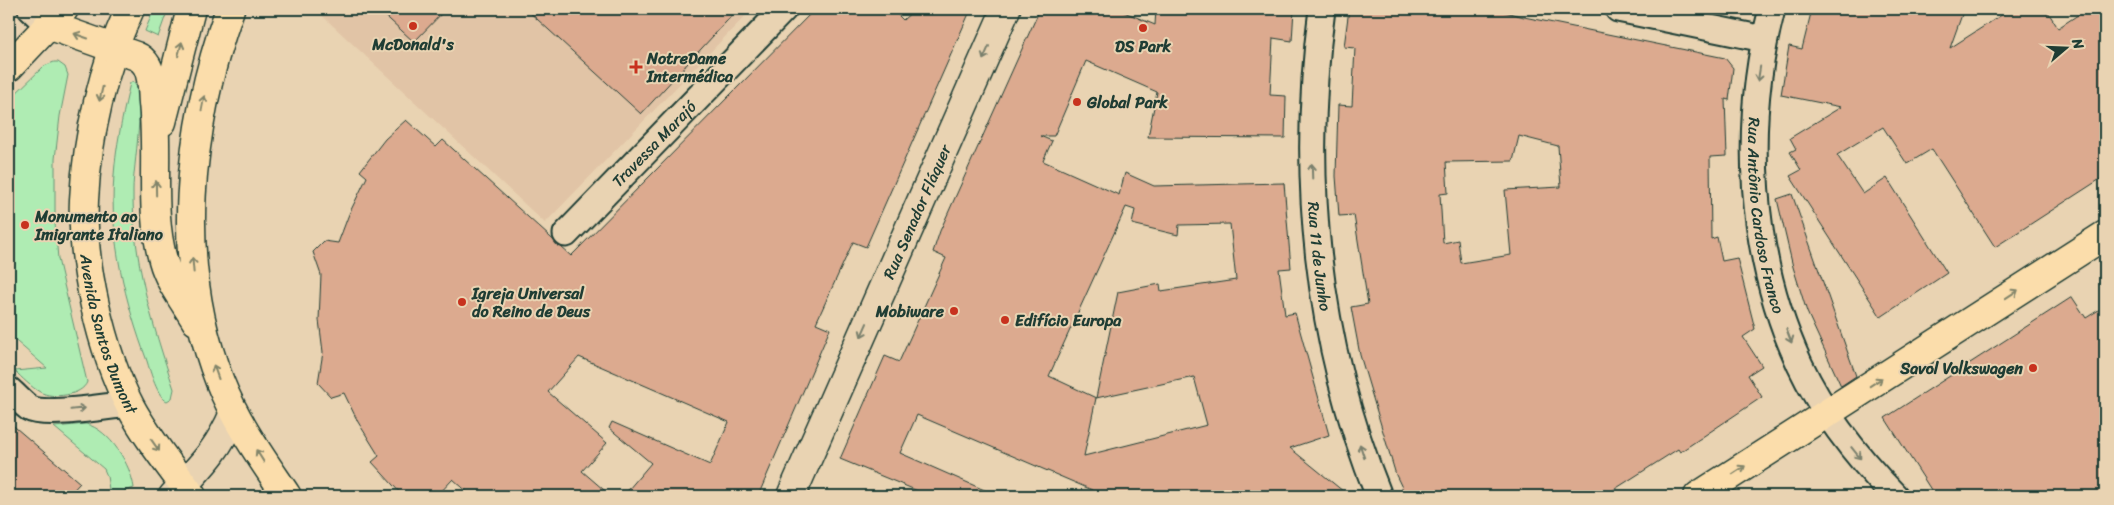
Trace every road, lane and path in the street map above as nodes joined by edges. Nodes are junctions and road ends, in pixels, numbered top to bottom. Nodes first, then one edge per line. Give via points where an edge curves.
1 (130, 9) edge
2 (191, 9) edge
3 (230, 9) edge
4 (784, 9) edge
5 (1006, 9) edge
6 (1322, 9) edge
7 (1618, 9) edge
8 (1772, 9) edge
9 (48, 14) edge
10 (1764, 39) junction
11 (114, 47) junction
12 (9, 66) edge
13 (156, 148) junction
14 (566, 234) dead end
15 (2105, 235) edge
16 (202, 330) junction
17 (9, 390) edge
18 (129, 404) junction
19 (234, 413) junction
20 (1827, 413) junction
21 (183, 492) edge
22 (287, 496) edge
23 (791, 496) edge
24 (1379, 496) edge
25 (1698, 496) edge
26 (1895, 496) edge

1 - 11 main road, Avenida Santos Dumont
13 -> 2 main road
16 -> 3 main road via 192,253 193,174 204,97
4 - 14 street, Travessa Marajó
5 -> 23 street, Rua Senador Fláquer
24 -> 6 street, Rua 11 de Junho via 1337,367 1318,260 1311,150 1313,86
7 - 10 street
8 - 10 street, Rua Antônio Cardoso Franco
11 -> 9 main road
9 - 12 main road
10 -> 20 street, Rua Antônio Cardoso Franco via 1754,124 1754,166 1764,251 1774,293 1800,365
11 - 13 main road via 142,59 147,65 152,84
11 -> 18 main road, Avenida Santos Dumont via 94,123 88,162 84,200 85,239 90,279 107,348
16 -> 13 main road via 168,276 163,260 156,192
20 -> 15 main road
19 -> 16 main road via 220,384
17 -> 18 street via 38,411
18 -> 21 main road, Avenida Santos Dumont
19 - 21 street via 224,436
22 -> 19 main road
25 -> 20 main road
20 -> 26 street, Rua Antônio Cardoso Franco via 1870,470

